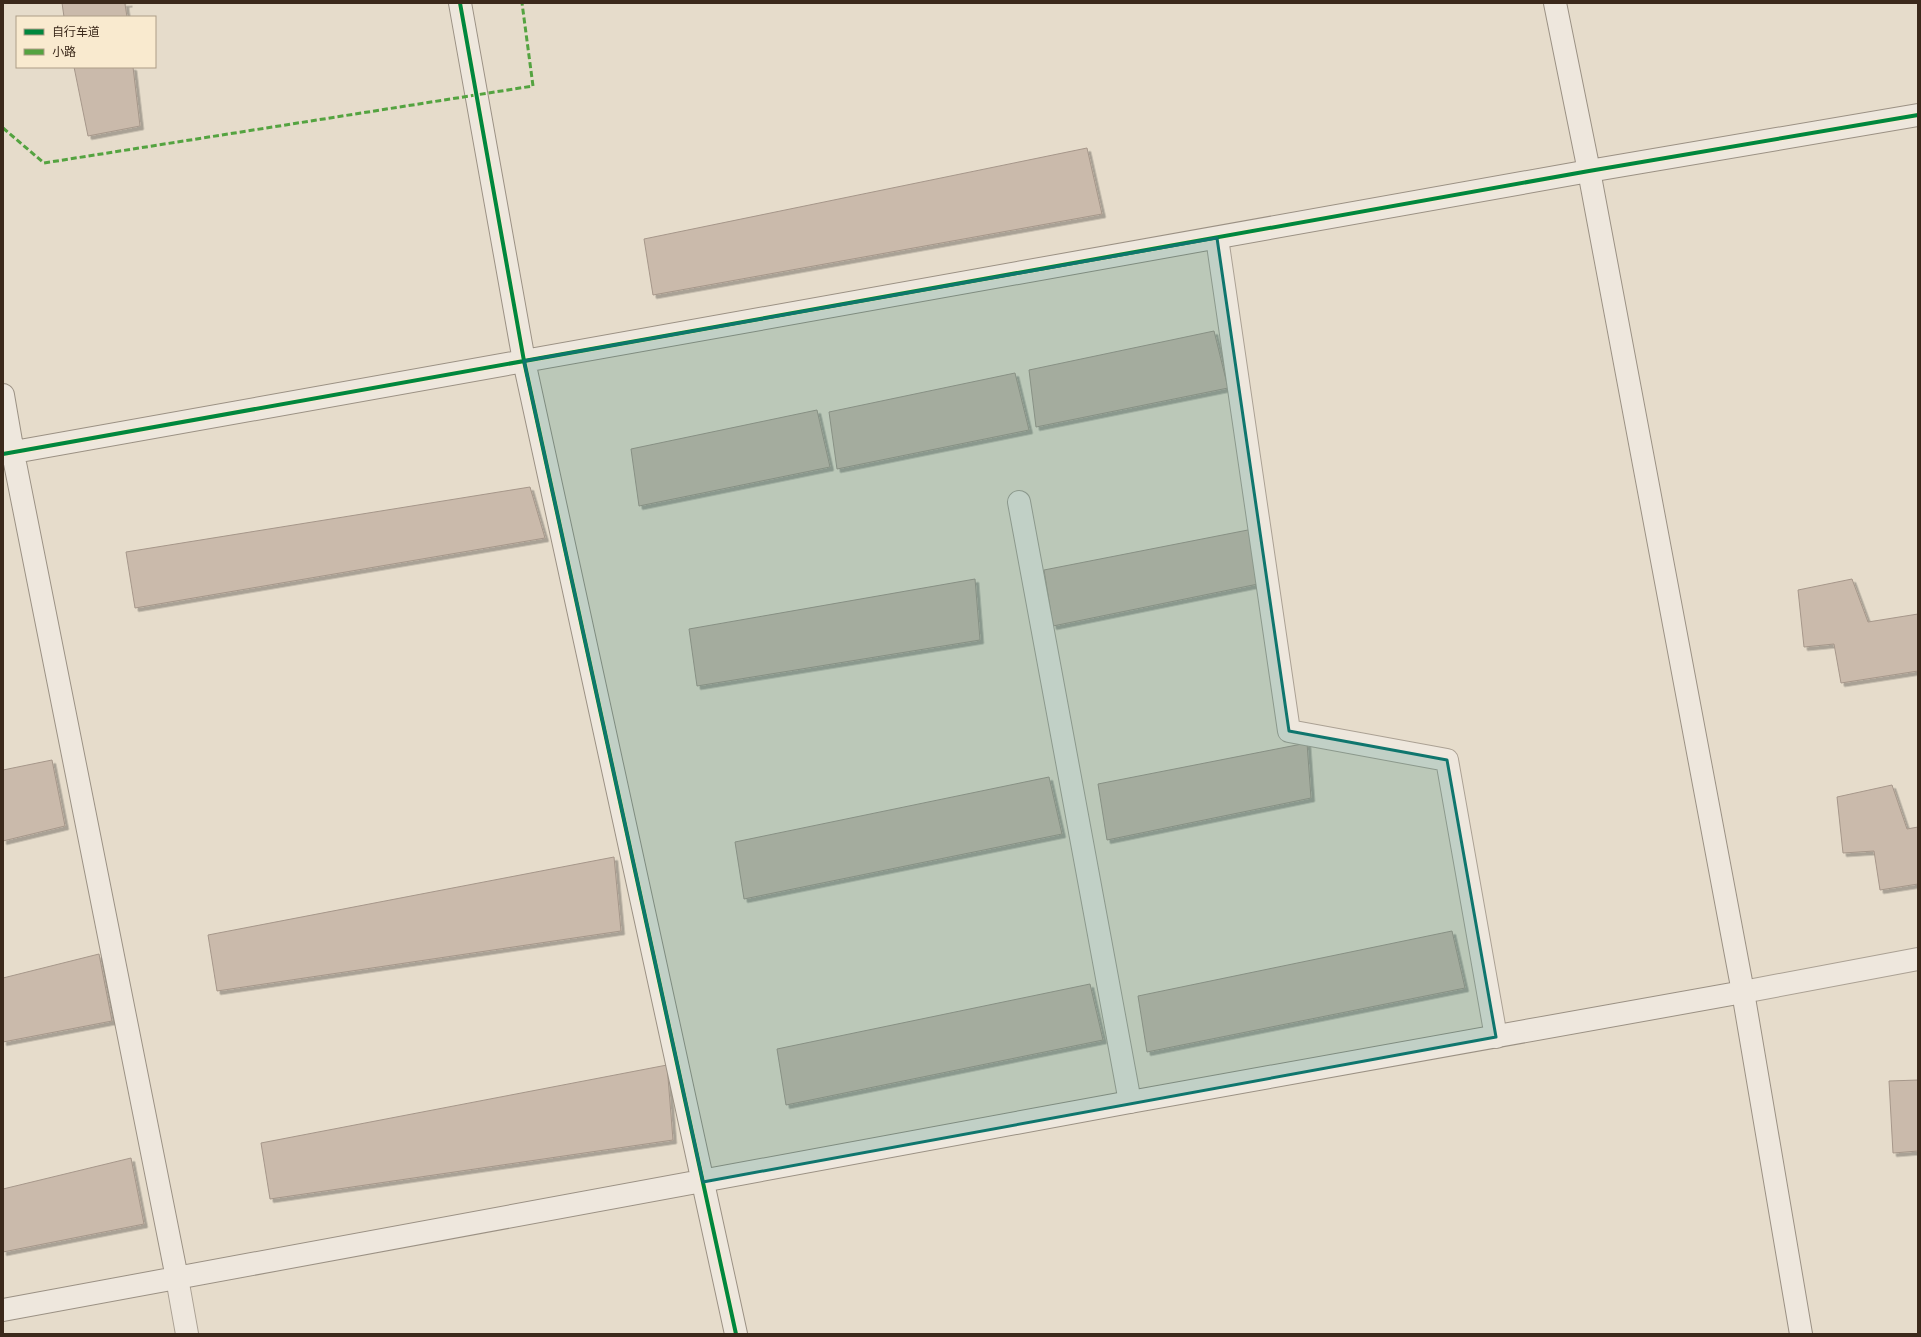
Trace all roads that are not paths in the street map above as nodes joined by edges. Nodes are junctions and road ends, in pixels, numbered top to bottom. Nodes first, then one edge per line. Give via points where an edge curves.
1 (460, 3) edge
2 (1555, 3) edge
3 (1918, 115) edge
4 (1590, 171) junction
5 (1217, 238) junction
6 (524, 362) junction
7 (3, 395) edge
8 (8, 453) edge
9 (1019, 502) dead end
10 (1918, 959) edge
11 (1743, 992) junction
12 (1496, 1037) junction
13 (1130, 1102) junction
14 (703, 1182) junction
15 (177, 1278) junction
16 (3, 1310) edge
17 (187, 1334) edge
18 (736, 1334) edge
19 (1801, 1334) edge

1 - 6 street
2 - 4 street
3 - 4 street
4 - 5 street
4 - 11 street
5 - 6 street
5 - 12 street via 1289,731 1446,760
6 - 8 street
6 - 14 street
7 - 8 street
8 - 15 street
9 - 13 street
10 - 11 street
11 - 12 street
11 - 19 street
12 - 13 street
13 - 14 street
14 - 15 street
14 - 18 street
15 - 16 street
15 - 17 street

